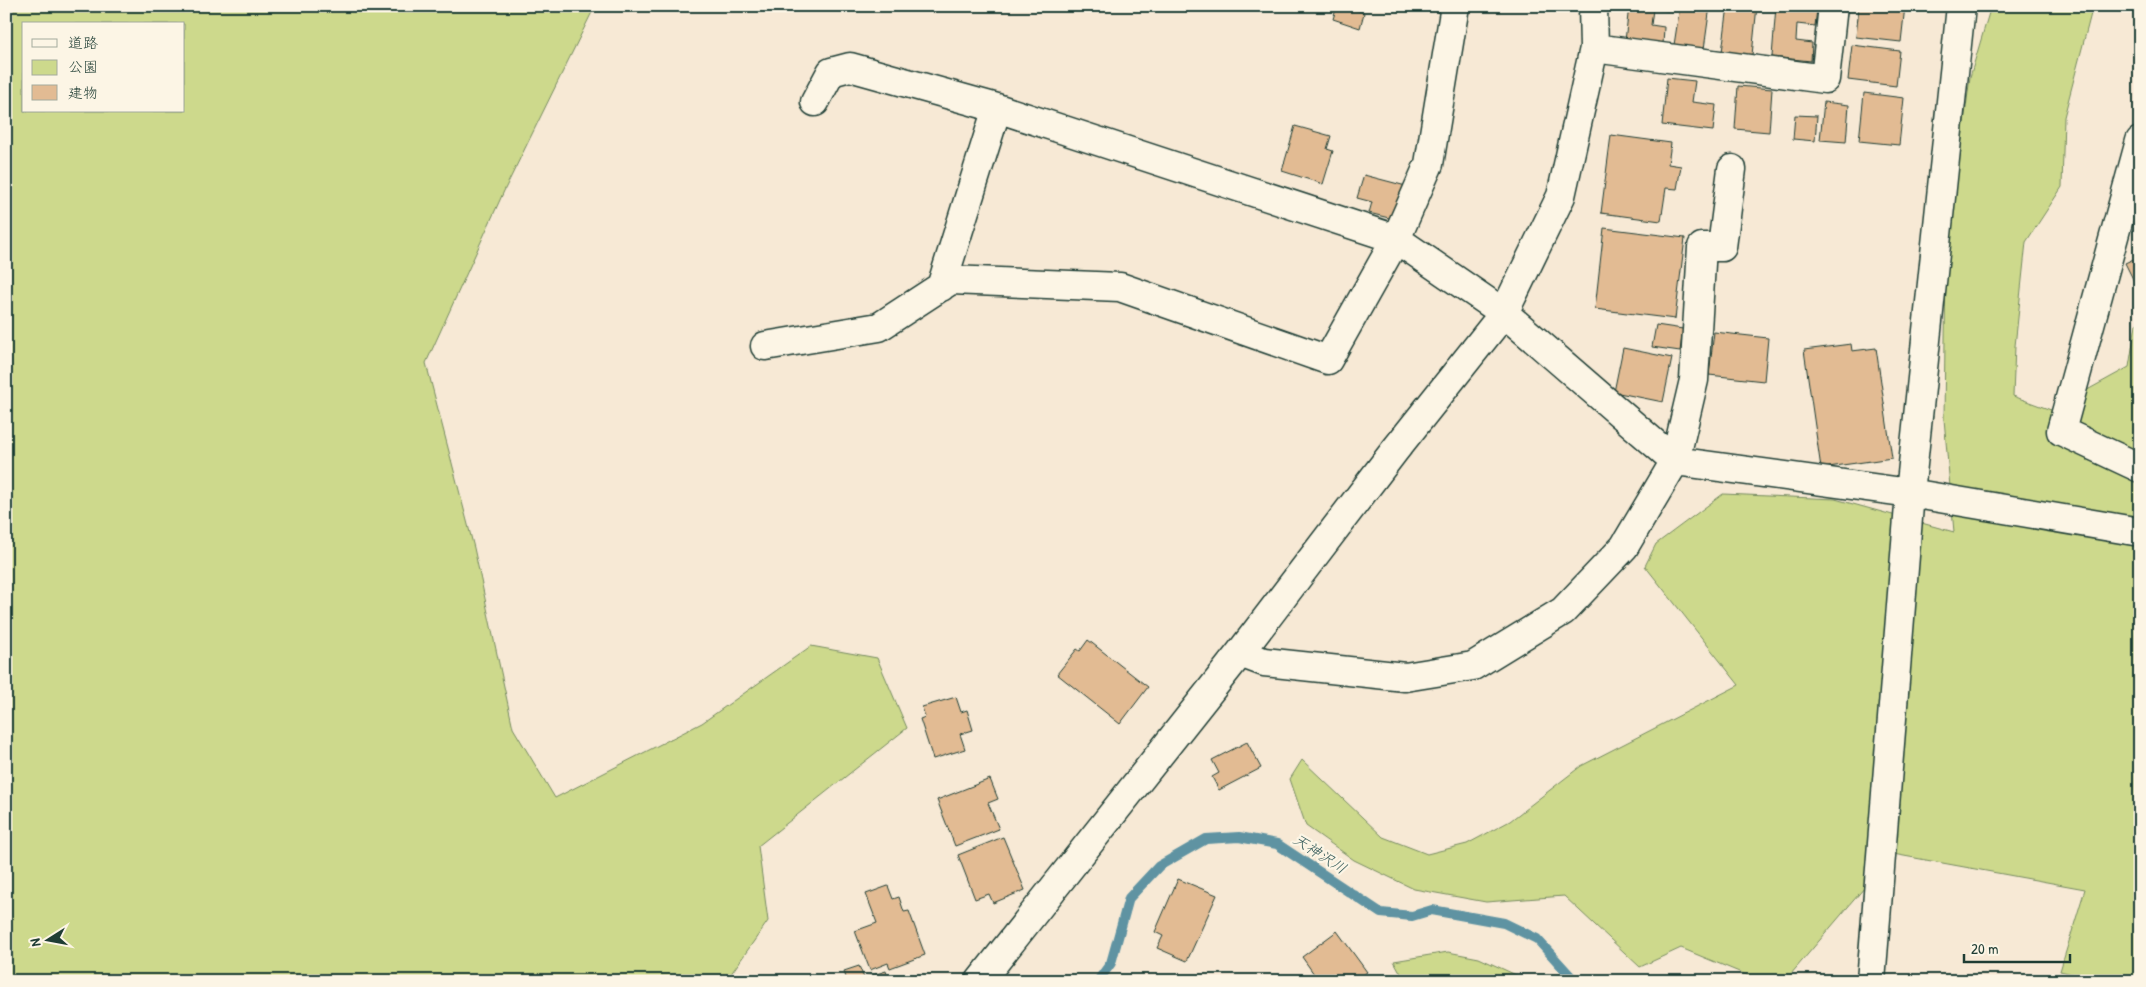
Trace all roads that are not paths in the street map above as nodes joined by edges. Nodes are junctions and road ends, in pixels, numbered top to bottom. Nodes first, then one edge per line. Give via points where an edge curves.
1 (1455, 6) edge
2 (1593, 6) edge
3 (1833, 6) edge
4 (1961, 6) edge
5 (1594, 48) junction
6 (815, 102) dead end
7 (996, 108) junction
8 (2140, 141) edge
9 (1732, 169) dead end
10 (2130, 206) edge
11 (1396, 240) junction
12 (941, 287) junction
13 (1504, 313) junction
14 (765, 346) dead end
15 (1675, 462) junction
16 (2140, 468) edge
17 (1910, 493) junction
18 (2140, 532) edge
19 (1240, 654) junction
20 (980, 981) edge
21 (1871, 981) edge

1 - 11 street via 1429,164
2 - 5 street
3 - 5 street via 1824,79
4 - 17 street
5 - 13 street via 1561,196
6 - 7 street via 831,72 850,67
7 - 11 street
7 - 12 street
8 - 10 street
9 - 15 street via 1722,247 1702,247 1694,380
10 - 16 street via 2061,431
11 - 12 street via 1328,360 1120,287 951,280
11 - 13 street
12 - 14 street via 879,327
13 - 15 street
13 - 19 street
15 - 17 street
15 - 19 street via 1624,547 1563,611 1473,666 1405,677 1264,662
17 - 18 street
17 - 21 street
19 - 20 street

